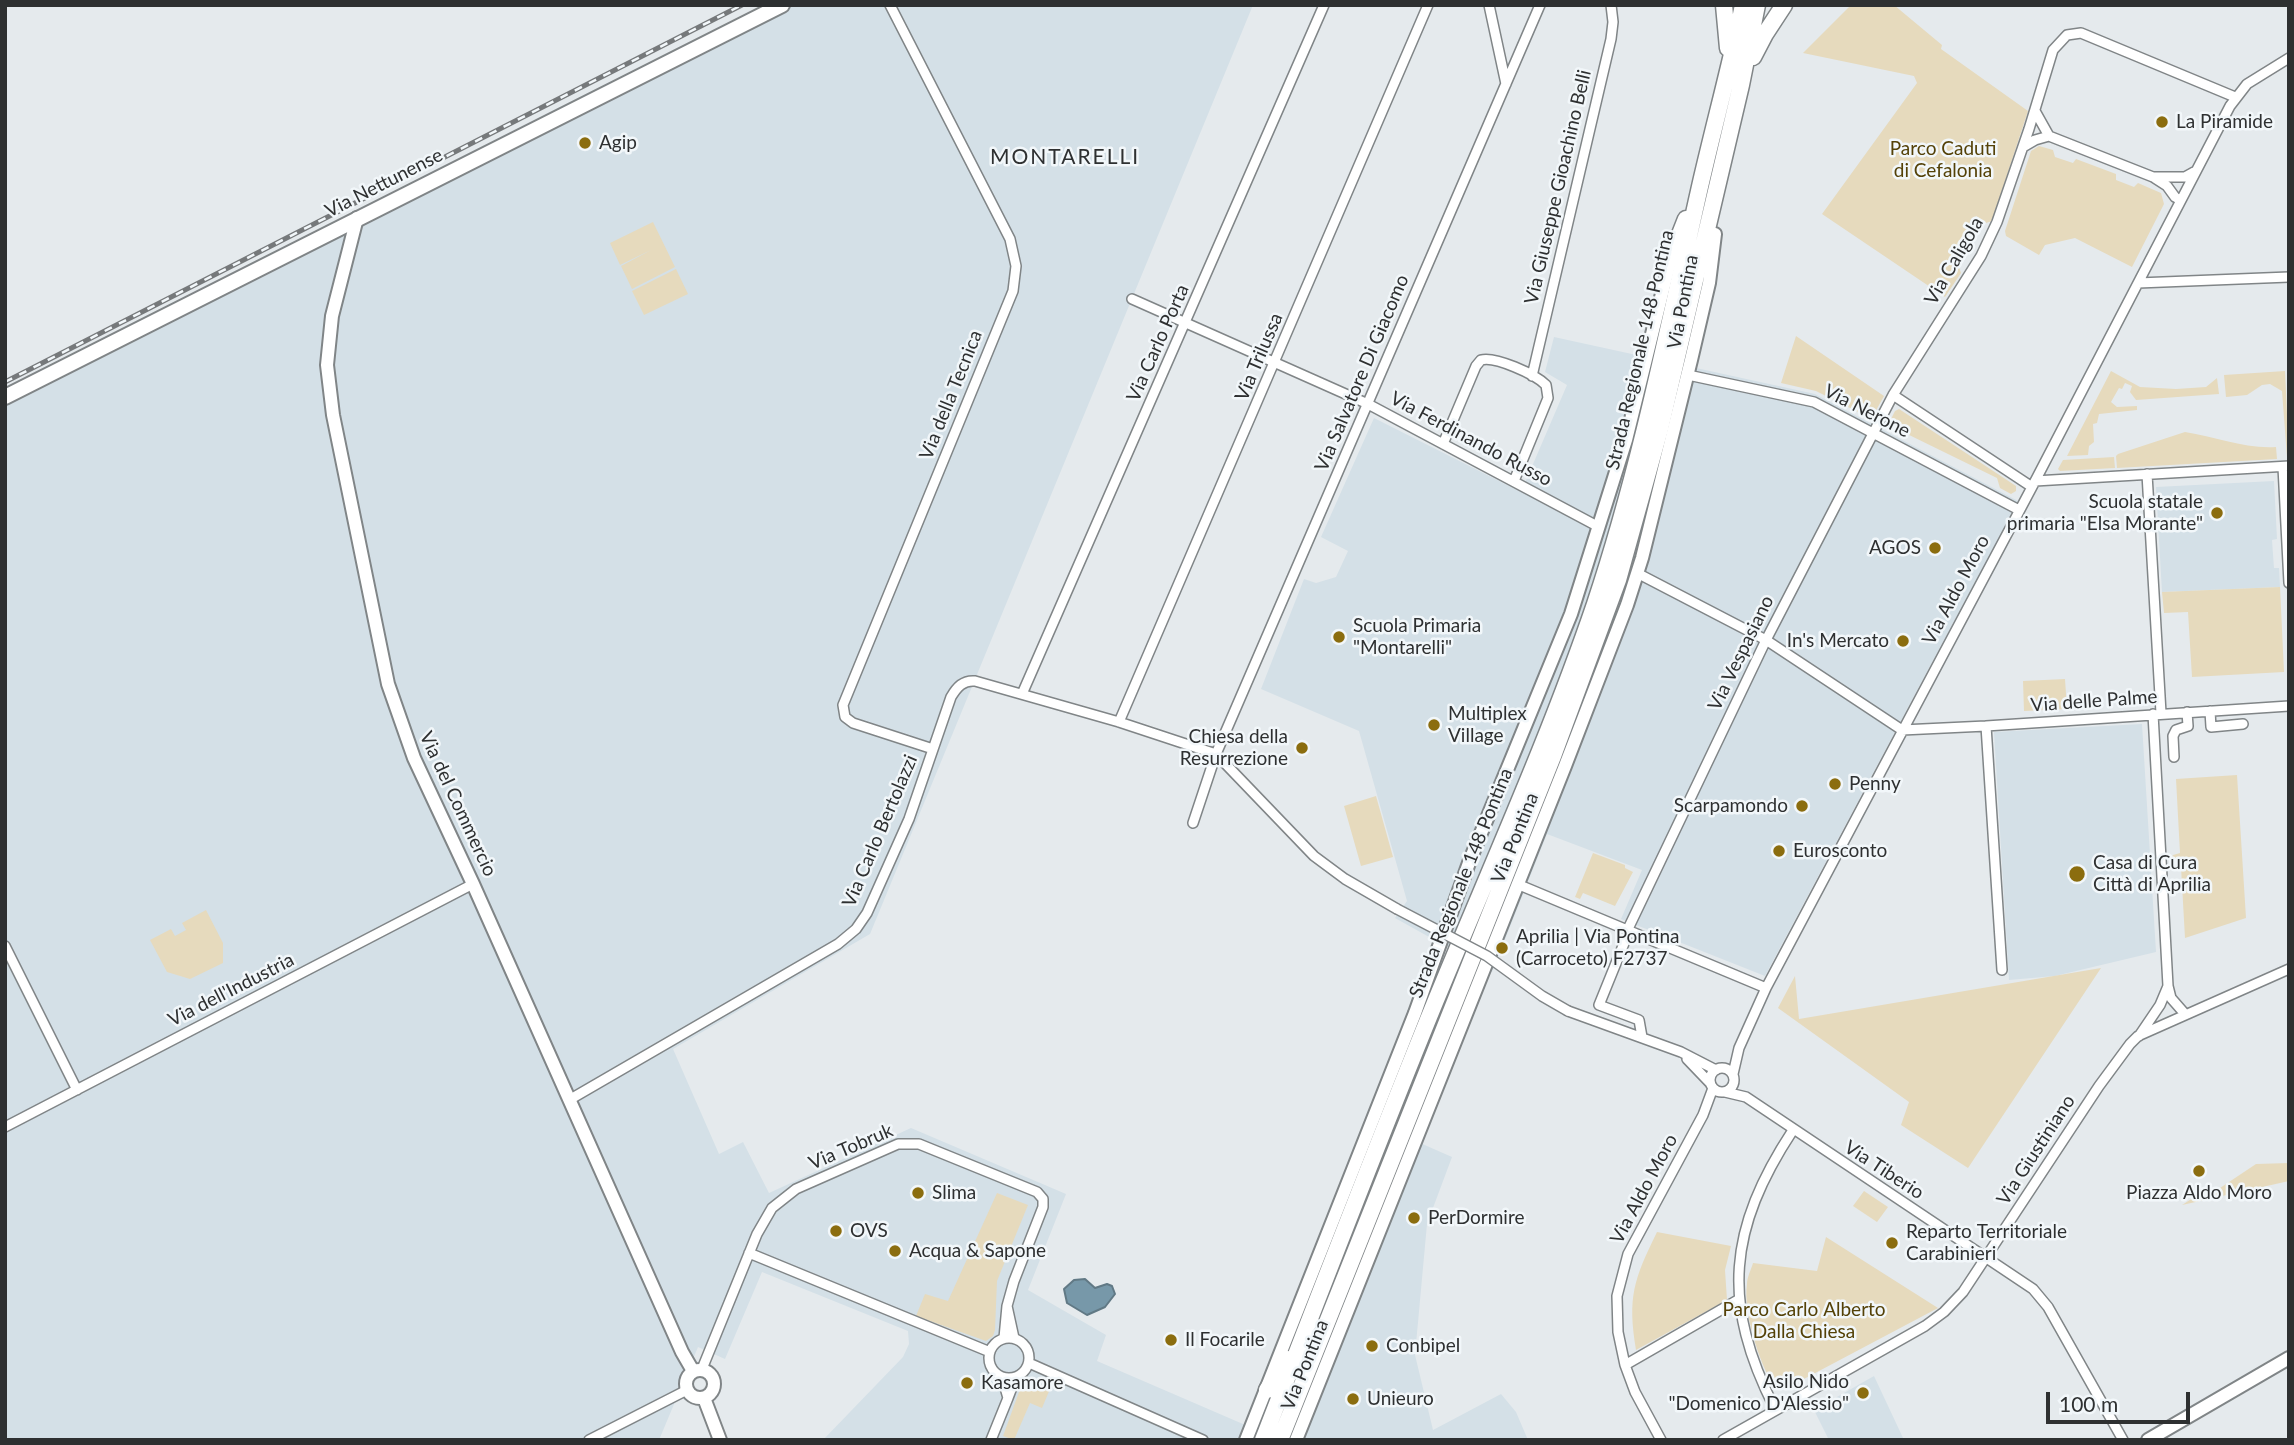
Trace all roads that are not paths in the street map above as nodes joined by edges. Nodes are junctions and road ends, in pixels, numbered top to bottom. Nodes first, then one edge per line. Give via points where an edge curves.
1 (782, 5) edge
2 (890, 5) edge
3 (1324, 5) edge
4 (1428, 5) edge
5 (1489, 5) edge
6 (1540, 5) edge
7 (1611, 5) edge
8 (1724, 5) edge
9 (1743, 5) edge
10 (1757, 5) edge
11 (1784, 5) edge
12 (2289, 58) edge
13 (1735, 81) junction
14 (1506, 84) junction
15 (2235, 97) junction
16 (2035, 111) junction
17 (2049, 136) junction
18 (2023, 147) junction
19 (2196, 171) junction
20 (2153, 177) junction
21 (1708, 187) junction
22 (2180, 200) junction
23 (357, 218) junction
24 (1715, 233) joint
25 (1671, 257) joint
26 (2289, 277) edge
27 (2138, 283) junction
28 (1132, 299) dead end
29 (1186, 323) junction
30 (1275, 363) junction
31 (1688, 375) junction
32 (1532, 376) junction
33 (1894, 395) junction
34 (5, 397) edge
35 (1368, 404) junction
36 (1872, 433) junction
37 (1443, 444) junction
38 (2286, 467) edge
39 (2147, 474) junction
40 (1514, 481) junction
41 (2033, 484) junction
42 (2019, 510) junction
43 (1599, 527) junction
44 (1637, 573) junction
45 (2289, 583) edge
46 (1766, 640) junction
47 (1022, 694) junction
48 (2289, 706) edge
49 (2210, 711) junction
50 (2187, 712) junction
51 (2157, 714) junction
52 (1119, 722) junction
53 (2243, 724) dead end
54 (1986, 726) junction
55 (1902, 730) junction
56 (933, 748) junction
57 (1216, 754) junction
58 (2174, 757) dead end
59 (1193, 823) dead end
60 (474, 884) junction
61 (1517, 884) junction
62 (1628, 931) junction
63 (5, 946) edge
64 (2289, 969) edge
65 (2002, 970) dead end
66 (2168, 986) junction
67 (1766, 988) junction
68 (2185, 1014) junction
69 (2138, 1036) junction
70 (1642, 1037) junction
71 (1739, 1048) junction
72 (1681, 1052) junction
73 (1718, 1069) junction
74 (1734, 1077) junction
75 (1712, 1085) junction
76 (77, 1090) junction
77 (1724, 1092) junction
78 (1746, 1097) junction
79 (569, 1100) junction
80 (1703, 1115) junction
81 (5, 1127) edge
82 (1793, 1130) junction
83 (749, 1253) junction
84 (1987, 1258) junction
85 (1738, 1300) junction
86 (1007, 1306) junction
87 (1306, 1330) junction
88 (1004, 1338) junction
89 (1014, 1338) junction
90 (990, 1352) junction
91 (1029, 1363) junction
92 (2285, 1364) edge
93 (1625, 1365) junction
94 (697, 1370) junction
95 (1002, 1377) junction
96 (1016, 1377) junction
97 (687, 1390) junction
98 (1267, 1390) junction
99 (704, 1398) junction
100 (1008, 1398) junction
101 (1775, 1409) junction
102 (1249, 1438) edge
103 (589, 1440) edge
104 (720, 1440) edge
105 (991, 1440) edge
106 (1203, 1440) edge
107 (1280, 1440) edge
108 (1296, 1440) edge
109 (1661, 1440) edge
110 (1723, 1440) edge
111 (2123, 1440) edge
112 (2148, 1440) edge

1 - 23 main road, Via Nettunense
2 - 56 street, Via della Tecnica via 1010,239 1016,266 1013,291 843,705 845,717 853,723
3 - 29 street, Via Carlo Porta
4 - 30 street, Via Trilussa
5 - 14 street
6 - 14 street, Via Salvatore Di Giacomo
7 - 32 street, Via Giuseppe Gioachino Belli via 1611,36
8 - 13 highway
9 - 13 highway, Strada Regionale 148 Pontina
10 - 13 highway, Strada Regionale 148 Pontina
11 - 13 highway
12 - 15 street, Via Aldo Moro via 2256,77
13 - 21 highway, Strada Regionale 148 Pontina
14 - 35 street, Via Salvatore Di Giacomo
15 - 16 street, Via Caligola via 2076,33 2055,47
15 - 19 street, Via Aldo Moro
16 - 17 street
16 - 18 street, Via Caligola
17 - 18 street
17 - 20 street
18 - 33 street, Via Caligola via 1986,246
19 - 20 street via 2185,177
19 - 22 street, Via Aldo Moro
20 - 22 street
21 - 24 highway
21 - 25 highway
21 - 87 highway, Strada Regionale 148 Pontina via 1595,604
21 - 107 highway, Strada Regionale 148 Pontina via 1660,429 1603,625
22 - 27 street, Via Aldo Moro
23 - 34 main road, Via Nettunense
23 - 60 street, Via del Commercio via 330,327 327,365 333,415 388,684 414,758
24 - 31 street, Via Pontina
25 - 43 street, Via Pontina via 1633,414
26 - 27 street
27 - 41 street, Via Aldo Moro
28 - 29 street, Via Ferdinando Russo
29 - 30 street, Via Ferdinando Russo
29 - 47 street, Via Carlo Porta
30 - 35 street, Via Ferdinando Russo
30 - 52 street, Via Trilussa
31 - 36 street, Via Nerone via 1814,402
31 - 44 street, Via Pontina
32 - 37 street via 1483,359
32 - 40 street via 1548,388 1548,400
33 - 36 street, Via Vespasiano
33 - 41 street
35 - 37 street, Via Ferdinando Russo
35 - 57 street, Via Salvatore Di Giacomo
36 - 42 street, Via Nerone
36 - 46 street, Via Vespasiano
37 - 40 street, Via Ferdinando Russo
38 - 39 street
38 - 45 street
39 - 41 street
39 - 51 street
40 - 43 street, Via Ferdinando Russo
41 - 42 street, Via Aldo Moro
42 - 55 street, Via Aldo Moro
43 - 98 street, Via Pontina via 1570,614 1470,859 1415,1013
44 - 46 street
44 - 61 street, Via Pontina
46 - 55 street
46 - 62 street, Via Vespasiano
47 - 52 street, Via Carlo Bertolazzi
47 - 56 street, Via Carlo Bertolazzi via 964,682 951,697
48 - 49 street, Via delle Palme
49 - 50 street, Via delle Palme
49 - 53 street via 2211,727
50 - 51 street, Via delle Palme
50 - 58 street via 2188,726 2173,736
51 - 54 street, Via delle Palme
51 - 66 street
52 - 57 street, Via Carlo Bertolazzi
54 - 55 street, Via delle Palme
54 - 65 street
55 - 67 street, Via Aldo Moro
56 - 79 street, Via Carlo Bertolazzi via 909,819 865,916 850,934
57 - 59 street, Via Salvatore Di Giacomo
57 - 70 street, bridge via 1314,856 1345,879 1487,956 1542,996
60 - 76 street, Via dell'Industria
60 - 79 street, Via del Commercio
61 - 62 street
61 - 108 street, Via Pontina
62 - 67 street
62 - 70 street, Via Vespasiano via 1599,1005 1639,1020
63 - 76 street
64 - 68 street, Via Giustiniano
66 - 68 street via 2171,998
66 - 69 street via 2161,1005
67 - 71 street, Via Aldo Moro
68 - 69 street, Via Giustiniano
69 - 84 street, Via Giustiniano via 2099,1086
70 - 72 street
71 - 73 street, Via Aldo Moro
71 - 74 street, Via Aldo Moro
72 - 73 street
72 - 75 street
73 - 74 street via 1727,1069
73 - 75 street, Via Aldo Moro via 1711,1075
74 - 77 street, Via Aldo Moro via 1732,1088
74 - 78 street, Via Tiberio
75 - 77 street
75 - 80 street, Via Aldo Moro
76 - 81 street, Via dell'Industria
77 - 78 street, Via Tiberio
77 - 80 street, Via Aldo Moro
78 - 82 street, Via Tiberio
79 - 94 street, Via del Commercio via 682,1353
80 - 93 street, Via Aldo Moro via 1628,1254 1616,1304
82 - 84 street, Via Tiberio
82 - 85 street via 1756,1198 1740,1260
83 - 86 street, Via Tobruk via 766,1216 789,1194 898,1144 917,1143 1042,1196 1043,1207
83 - 90 street
83 - 94 street, Via Tobruk
84 - 101 street, Via Giustiniano via 1954,1303 1933,1320
84 - 111 street, Via Tiberio via 2041,1297
85 - 93 street
85 - 101 street via 1750,1355
86 - 88 street, Via Tobruk
86 - 89 street, Via Tobruk
87 - 98 highway
87 - 102 highway, Strada Regionale 148 Pontina
88 - 89 street
88 - 90 street
89 - 91 street via 1025,1345
90 - 95 street via 990,1364
91 - 96 street
91 - 106 street
92 - 112 street
93 - 109 street, Via Aldo Moro
94 - 97 street via 686,1380
94 - 99 street via 711,1374 715,1383
95 - 96 street
95 - 100 street
96 - 100 street
97 - 99 street
97 - 103 street
98 - 102 street, Via Pontina
99 - 104 street
100 - 105 street
101 - 110 street, Via Giustiniano

